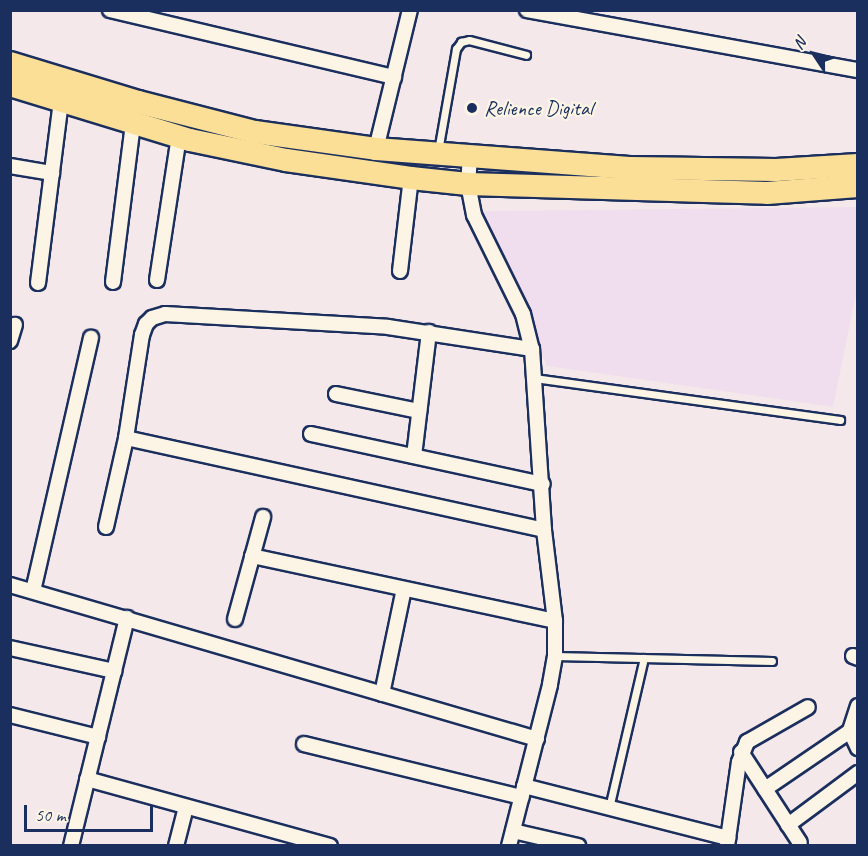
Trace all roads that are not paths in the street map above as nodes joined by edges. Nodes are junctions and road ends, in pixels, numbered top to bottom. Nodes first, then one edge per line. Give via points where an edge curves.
1 (111, 10) edge
2 (410, 10) edge
3 (527, 10) edge
4 (550, 12) edge
5 (143, 14) edge
6 (526, 55) dead end
7 (10, 63) edge
8 (858, 70) edge
9 (394, 77) junction
10 (10, 85) edge
11 (61, 101) junction
12 (134, 123) junction
13 (179, 137) junction
14 (376, 149) junction
15 (437, 153) junction
16 (470, 156) junction
17 (858, 165) edge
18 (10, 166) edge
19 (52, 173) junction
20 (411, 178) junction
21 (468, 184) junction
22 (858, 186) edge
23 (400, 271) dead end
24 (157, 280) dead end
25 (113, 282) dead end
26 (38, 283) dead end
27 (15, 325) dead end
28 (429, 332) junction
29 (91, 338) dead end
30 (10, 341) edge
31 (532, 349) junction
32 (534, 378) junction
33 (336, 394) dead end
34 (419, 411) junction
35 (840, 420) dead end
36 (311, 434) dead end
37 (126, 438) junction
38 (414, 456) junction
39 (543, 484) junction
40 (263, 517) dead end
41 (106, 527) dead end
42 (544, 530) junction
43 (252, 556) junction
44 (10, 585) edge
45 (404, 589) junction
46 (33, 591) junction
47 (127, 618) junction
48 (235, 619) dead end
49 (555, 621) junction
50 (10, 648) edge
51 (555, 656) junction
52 (644, 658) junction
53 (772, 661) dead end
54 (114, 671) junction
55 (382, 694) junction
56 (858, 706) edge
57 (808, 707) dead end
58 (10, 715) edge
59 (850, 731) junction
60 (98, 737) junction
61 (537, 739) junction
62 (304, 744) dead end
63 (858, 748) edge
64 (741, 752) junction
65 (858, 773) edge
66 (87, 779) junction
67 (765, 789) junction
68 (523, 792) junction
69 (186, 807) junction
70 (609, 808) junction
71 (788, 825) junction
72 (513, 831) junction
73 (728, 842) edge
74 (800, 843) dead end
75 (71, 846) edge
76 (176, 846) edge
77 (330, 846) edge
78 (509, 846) edge
79 (578, 846) edge

1 - 5 street
2 - 9 street
3 - 4 street
4 - 8 street
5 - 9 street
6 - 15 lane via 469,40 461,42 456,49
7 - 14 main road via 255,132
9 - 14 street
10 - 11 main road
11 - 12 main road
11 - 19 street
12 - 13 main road
12 - 25 street
13 - 20 main road via 286,160
13 - 24 street
14 - 15 main road
15 - 16 main road
16 - 17 main road via 629,168 776,170
16 - 21 street
18 - 19 street
19 - 26 street
20 - 21 main road
20 - 23 street
21 - 22 main road via 766,193
21 - 31 street via 474,215 523,314
27 - 30 street
28 - 31 street
28 - 34 street
28 - 37 street via 165,314 152,318 142,335
29 - 46 street
31 - 32 street
32 - 35 lane
32 - 39 street
33 - 34 street
34 - 38 street
36 - 38 street
37 - 41 street
37 - 42 street
38 - 39 street
39 - 42 street
40 - 43 street
42 - 49 street
43 - 45 street
43 - 48 street
44 - 46 street
45 - 49 street
45 - 55 street
46 - 47 street
47 - 54 street
47 - 55 street
49 - 51 street
50 - 54 street
51 - 52 lane
51 - 61 street
52 - 53 lane
52 - 70 lane
54 - 60 street
55 - 61 street
56 - 59 street
57 - 64 street via 757,734
58 - 60 street
59 - 63 street
59 - 67 street
60 - 66 street
61 - 68 street
62 - 68 street
64 - 67 street
64 - 73 street
65 - 71 street
66 - 69 street
66 - 75 street
67 - 71 street
68 - 70 street
68 - 72 street
69 - 76 street
69 - 77 street
70 - 73 street
71 - 74 street
72 - 78 street
72 - 79 street

